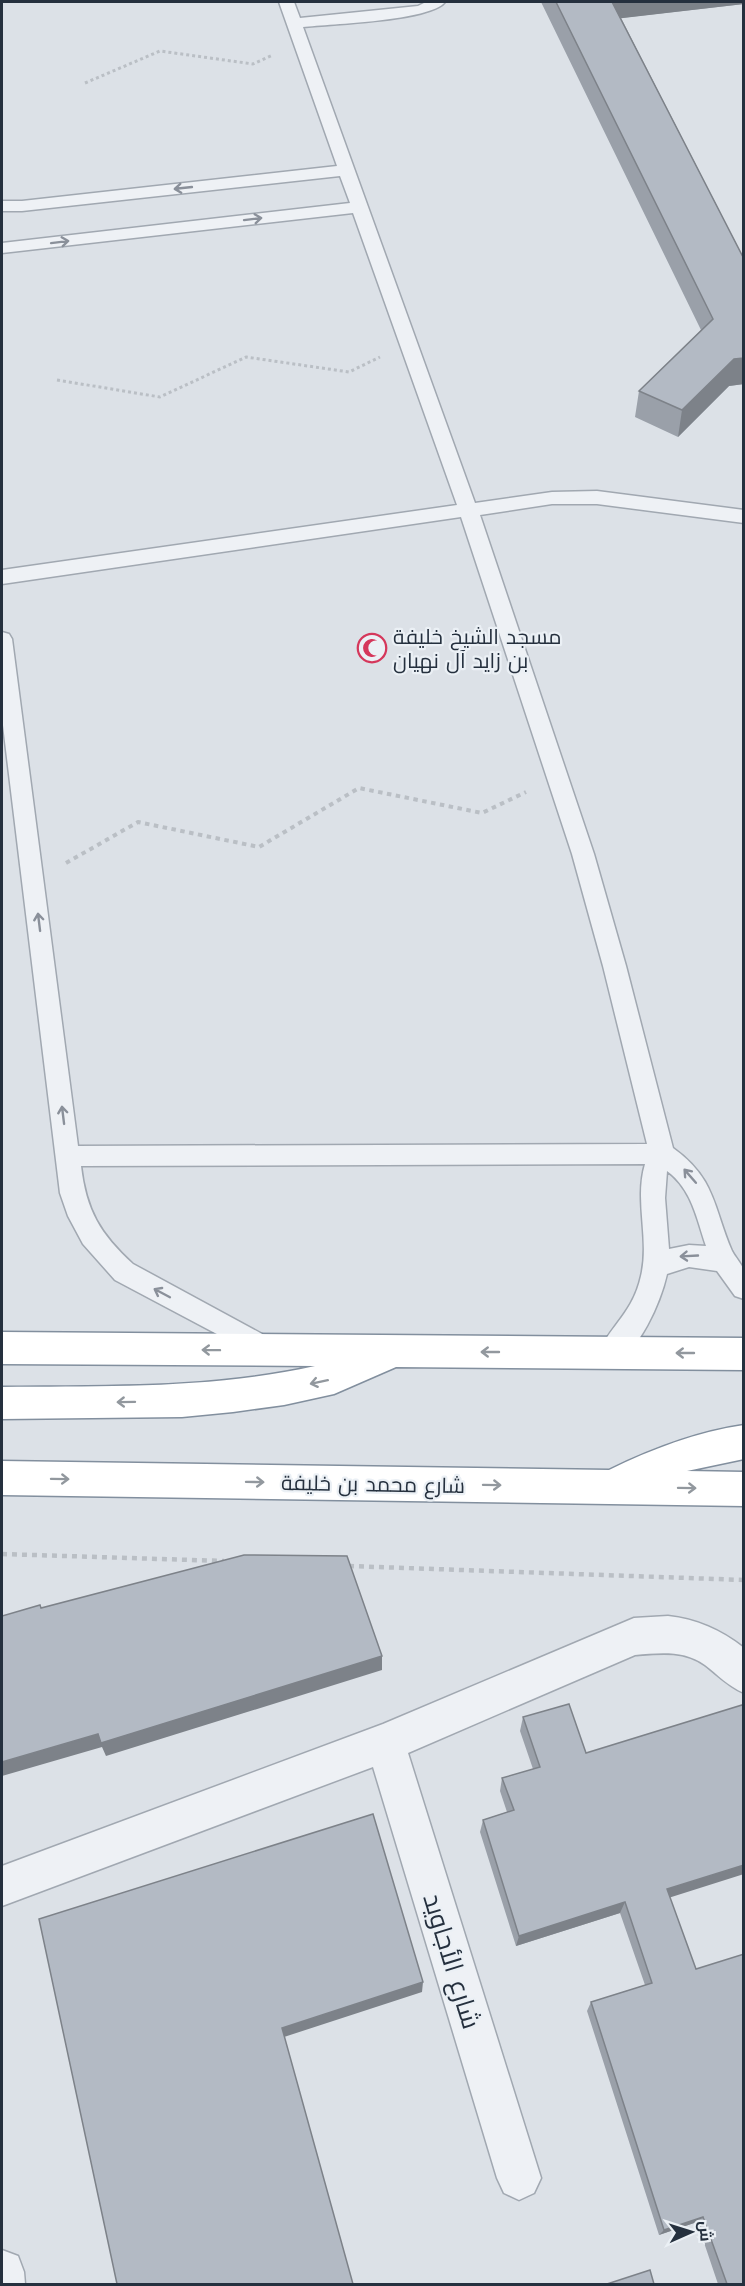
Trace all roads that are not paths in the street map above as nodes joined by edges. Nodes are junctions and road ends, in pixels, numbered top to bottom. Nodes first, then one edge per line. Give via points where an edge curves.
1 (287, 2) edge
2 (437, 2) edge
3 (295, 23) junction
4 (346, 170) junction
5 (2, 206) edge
6 (359, 207) junction
7 (2, 248) edge
8 (469, 509) junction
9 (744, 517) edge
10 (2, 577) edge
11 (2, 639) edge
12 (662, 1154) junction
13 (68, 1156) junction
14 (723, 1262) junction
15 (656, 1267) junction
16 (744, 1288) edge
17 (2, 1348) edge
18 (269, 1351) junction
19 (392, 1352) junction
20 (611, 1353) junction
21 (744, 1354) edge
22 (2, 1403) edge
23 (744, 1442) edge
24 (2, 1478) edge
25 (612, 1487) junction
26 (744, 1489) edge
27 (744, 1674) edge
28 (385, 1743) junction
29 (2, 1886) edge
30 (519, 2178) dead end
31 (2, 2272) edge
32 (3, 2284) edge

1 - 3 lane
2 - 3 lane via 421,10
3 - 4 lane
4 -> 5 lane
4 - 6 lane
7 -> 6 lane
6 - 8 lane
8 - 9 lane via 524,500 582,497 641,501
8 - 10 lane
8 - 12 lane via 590,878
13 -> 11 lane
12 - 13 lane
14 -> 12 lane via 703,1195 675,1161
12 - 15 lane via 652,1178
18 -> 13 lane via 124,1272 105,1255 79,1214
14 -> 15 lane via 688,1255 670,1258
14 - 16 lane
15 - 20 lane via 641,1313
18 -> 17 highway
18 - 19 highway
20 -> 19 highway
19 -> 22 highway via 334,1378 233,1396 172,1401
21 -> 20 highway
23 - 25 highway via 688,1454
24 -> 25 highway, شارع محمد بن خليفة
25 -> 26 highway, شارع محمد بن خليفة
27 - 28 street via 720,1652 687,1635 634,1637
28 - 29 street
28 - 30 street, شارع الأجاويد
31 - 32 street

